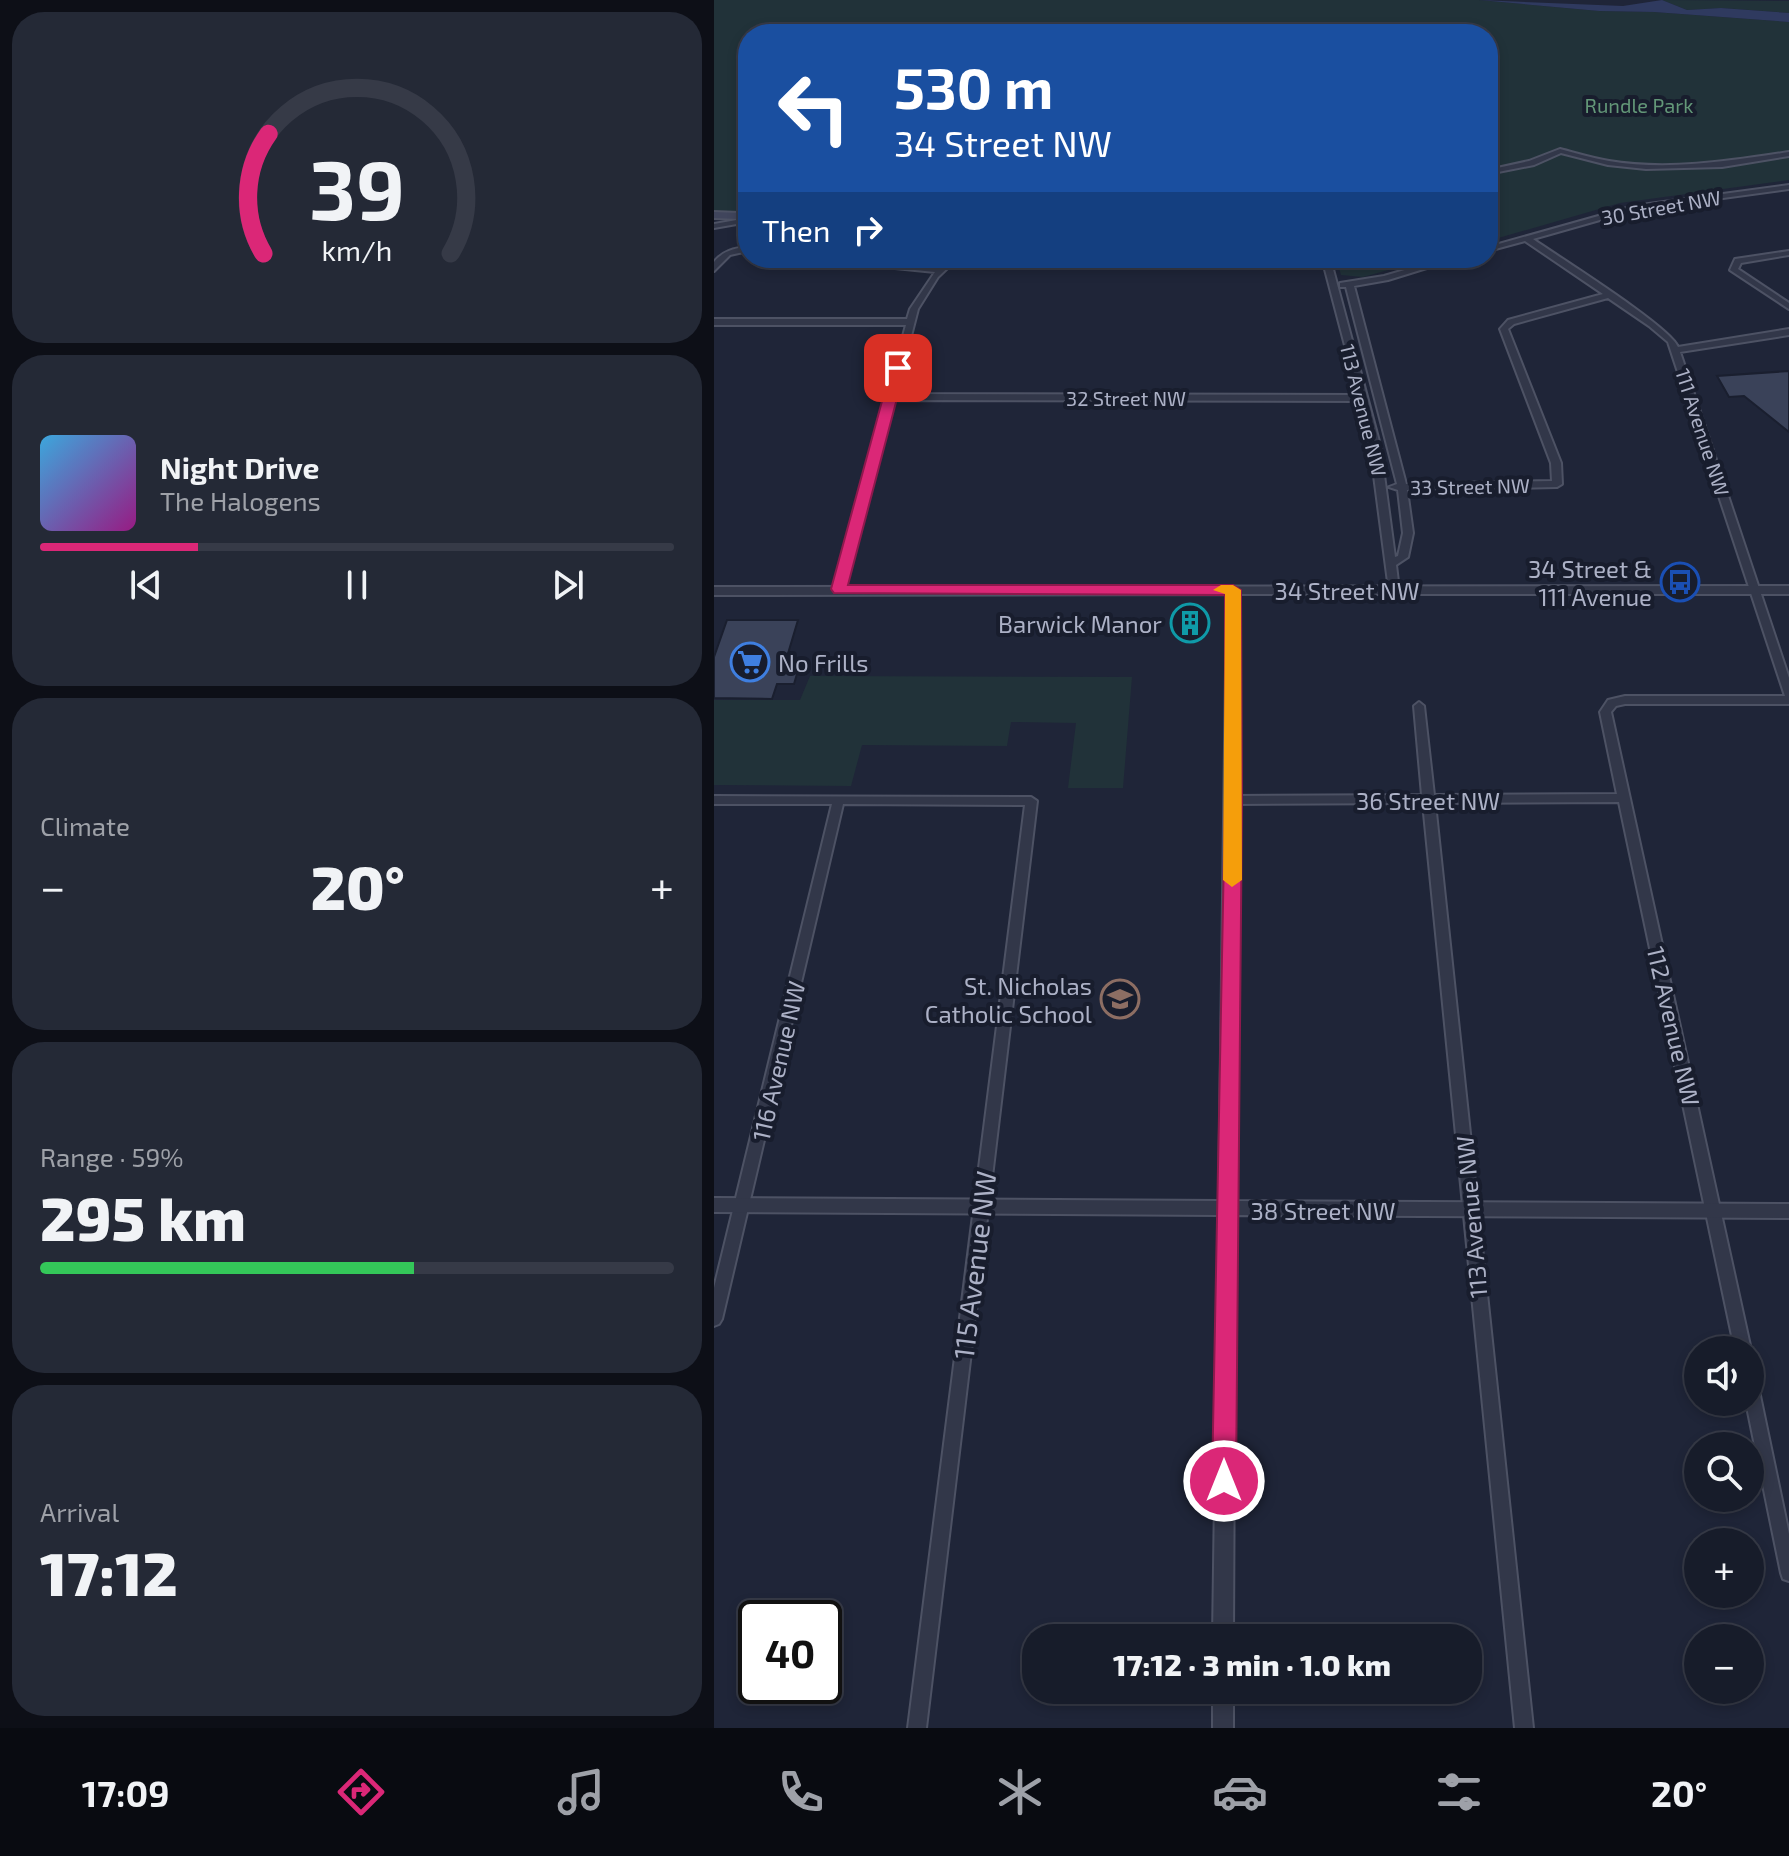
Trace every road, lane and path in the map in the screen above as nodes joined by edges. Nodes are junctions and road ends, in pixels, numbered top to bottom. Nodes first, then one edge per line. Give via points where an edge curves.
1 (1789, 154) edge
2 (1498, 170) edge
3 (1789, 187) edge
4 (1776, 189) junction
5 (1789, 200) edge
6 (738, 218) edge
7 (715, 223) edge
8 (1526, 238) junction
9 (1498, 246) edge
10 (738, 251) edge
11 (1789, 253) edge
12 (920, 268) edge
13 (1328, 268) edge
14 (1416, 268) edge
15 (714, 269) edge
16 (941, 270) joint
17 (1332, 284) junction
18 (1350, 285) junction
19 (1609, 295) junction
20 (1789, 307) edge
21 (714, 322) edge
22 (910, 322) junction
23 (1789, 332) edge
24 (1677, 350) junction
25 (890, 397) junction
26 (1361, 398) junction
27 (1383, 487) junction
28 (1402, 487) junction
29 (1391, 564) junction
30 (839, 589) junction
31 (1233, 590) junction
32 (1394, 590) junction
33 (1753, 590) junction
34 (1789, 590) edge
35 (714, 591) edge
36 (1789, 697) edge
37 (1419, 706) dead end
38 (1623, 798) junction
39 (714, 800) edge
40 (1234, 800) junction
41 (1427, 800) junction
42 (838, 802) junction
43 (714, 1205) edge
44 (742, 1205) junction
45 (981, 1207) junction
46 (1226, 1209) junction
47 (1470, 1211) junction
48 (1714, 1211) junction
49 (1789, 1211) edge
50 (714, 1319) edge
51 (1740, 1336) edge
52 (1756, 1416) edge
53 (1789, 1573) edge
54 (1223, 1624) edge
55 (1223, 1704) edge
56 (917, 1728) edge
57 (1223, 1728) edge
58 (1524, 1728) edge

1 - 2 street via 1722,165 1646,167 1560,151
3 - 4 street, 30 Street NW
4 - 5 street
4 - 8 street, 30 Street NW via 1634,208
6 - 7 main road
8 - 9 street, 30 Street NW
8 - 19 street, 111 Avenue NW
10 - 15 street via 718,260
11 - 20 street via 1738,261 1734,270
12 - 16 street
13 - 17 street, 113 Avenue NW
14 - 18 street
16 - 22 street via 922,292
17 - 18 street
17 - 26 street, 113 Avenue NW
18 - 28 street, 113 Avenue NW
19 - 24 street, 111 Avenue NW via 1664,333
19 - 28 street, 33 Street NW via 1511,322 1504,329 1556,463 1557,484
21 - 22 street
22 - 25 street
23 - 24 street
24 - 33 street, 111 Avenue NW
25 - 26 street, 32 Street NW
25 - 30 street
26 - 27 street, 113 Avenue NW
27 - 28 street, 33 Street NW
27 - 29 street, 113 Avenue NW
28 - 29 street, 113 Avenue NW via 1408,533 1403,557
29 - 32 street, 113 Avenue NW
30 - 31 street, 34 Street NW
30 - 35 street, 34 Street NW
31 - 32 street, 34 Street NW
31 - 40 street
32 - 33 street, 34 Street NW
33 - 34 street, 34 Street NW
33 - 36 street, 111 Avenue NW
36 - 38 street, 112 Avenue NW via 1612,703 1605,712
37 - 41 street, 113 Avenue NW
38 - 41 street, 36 Street NW
38 - 48 street, 112 Avenue NW
39 - 42 street
40 - 41 street, 36 Street NW
40 - 46 street
41 - 47 street, 113 Avenue NW
42 - 44 street, 116 Avenue NW
42 - 45 street, 115 Avenue NW via 1031,801
43 - 44 street, 38 Street NW
44 - 45 street, 38 Street NW
44 - 50 street, 116 Avenue NW
45 - 46 street, 38 Street NW
45 - 56 street, 115 Avenue NW
46 - 47 street, 38 Street NW
46 - 54 street
47 - 48 street, 38 Street NW
47 - 58 street, 113 Avenue NW
48 - 49 street, 38 Street NW
48 - 51 street, 112 Avenue NW
52 - 53 street
55 - 57 street

